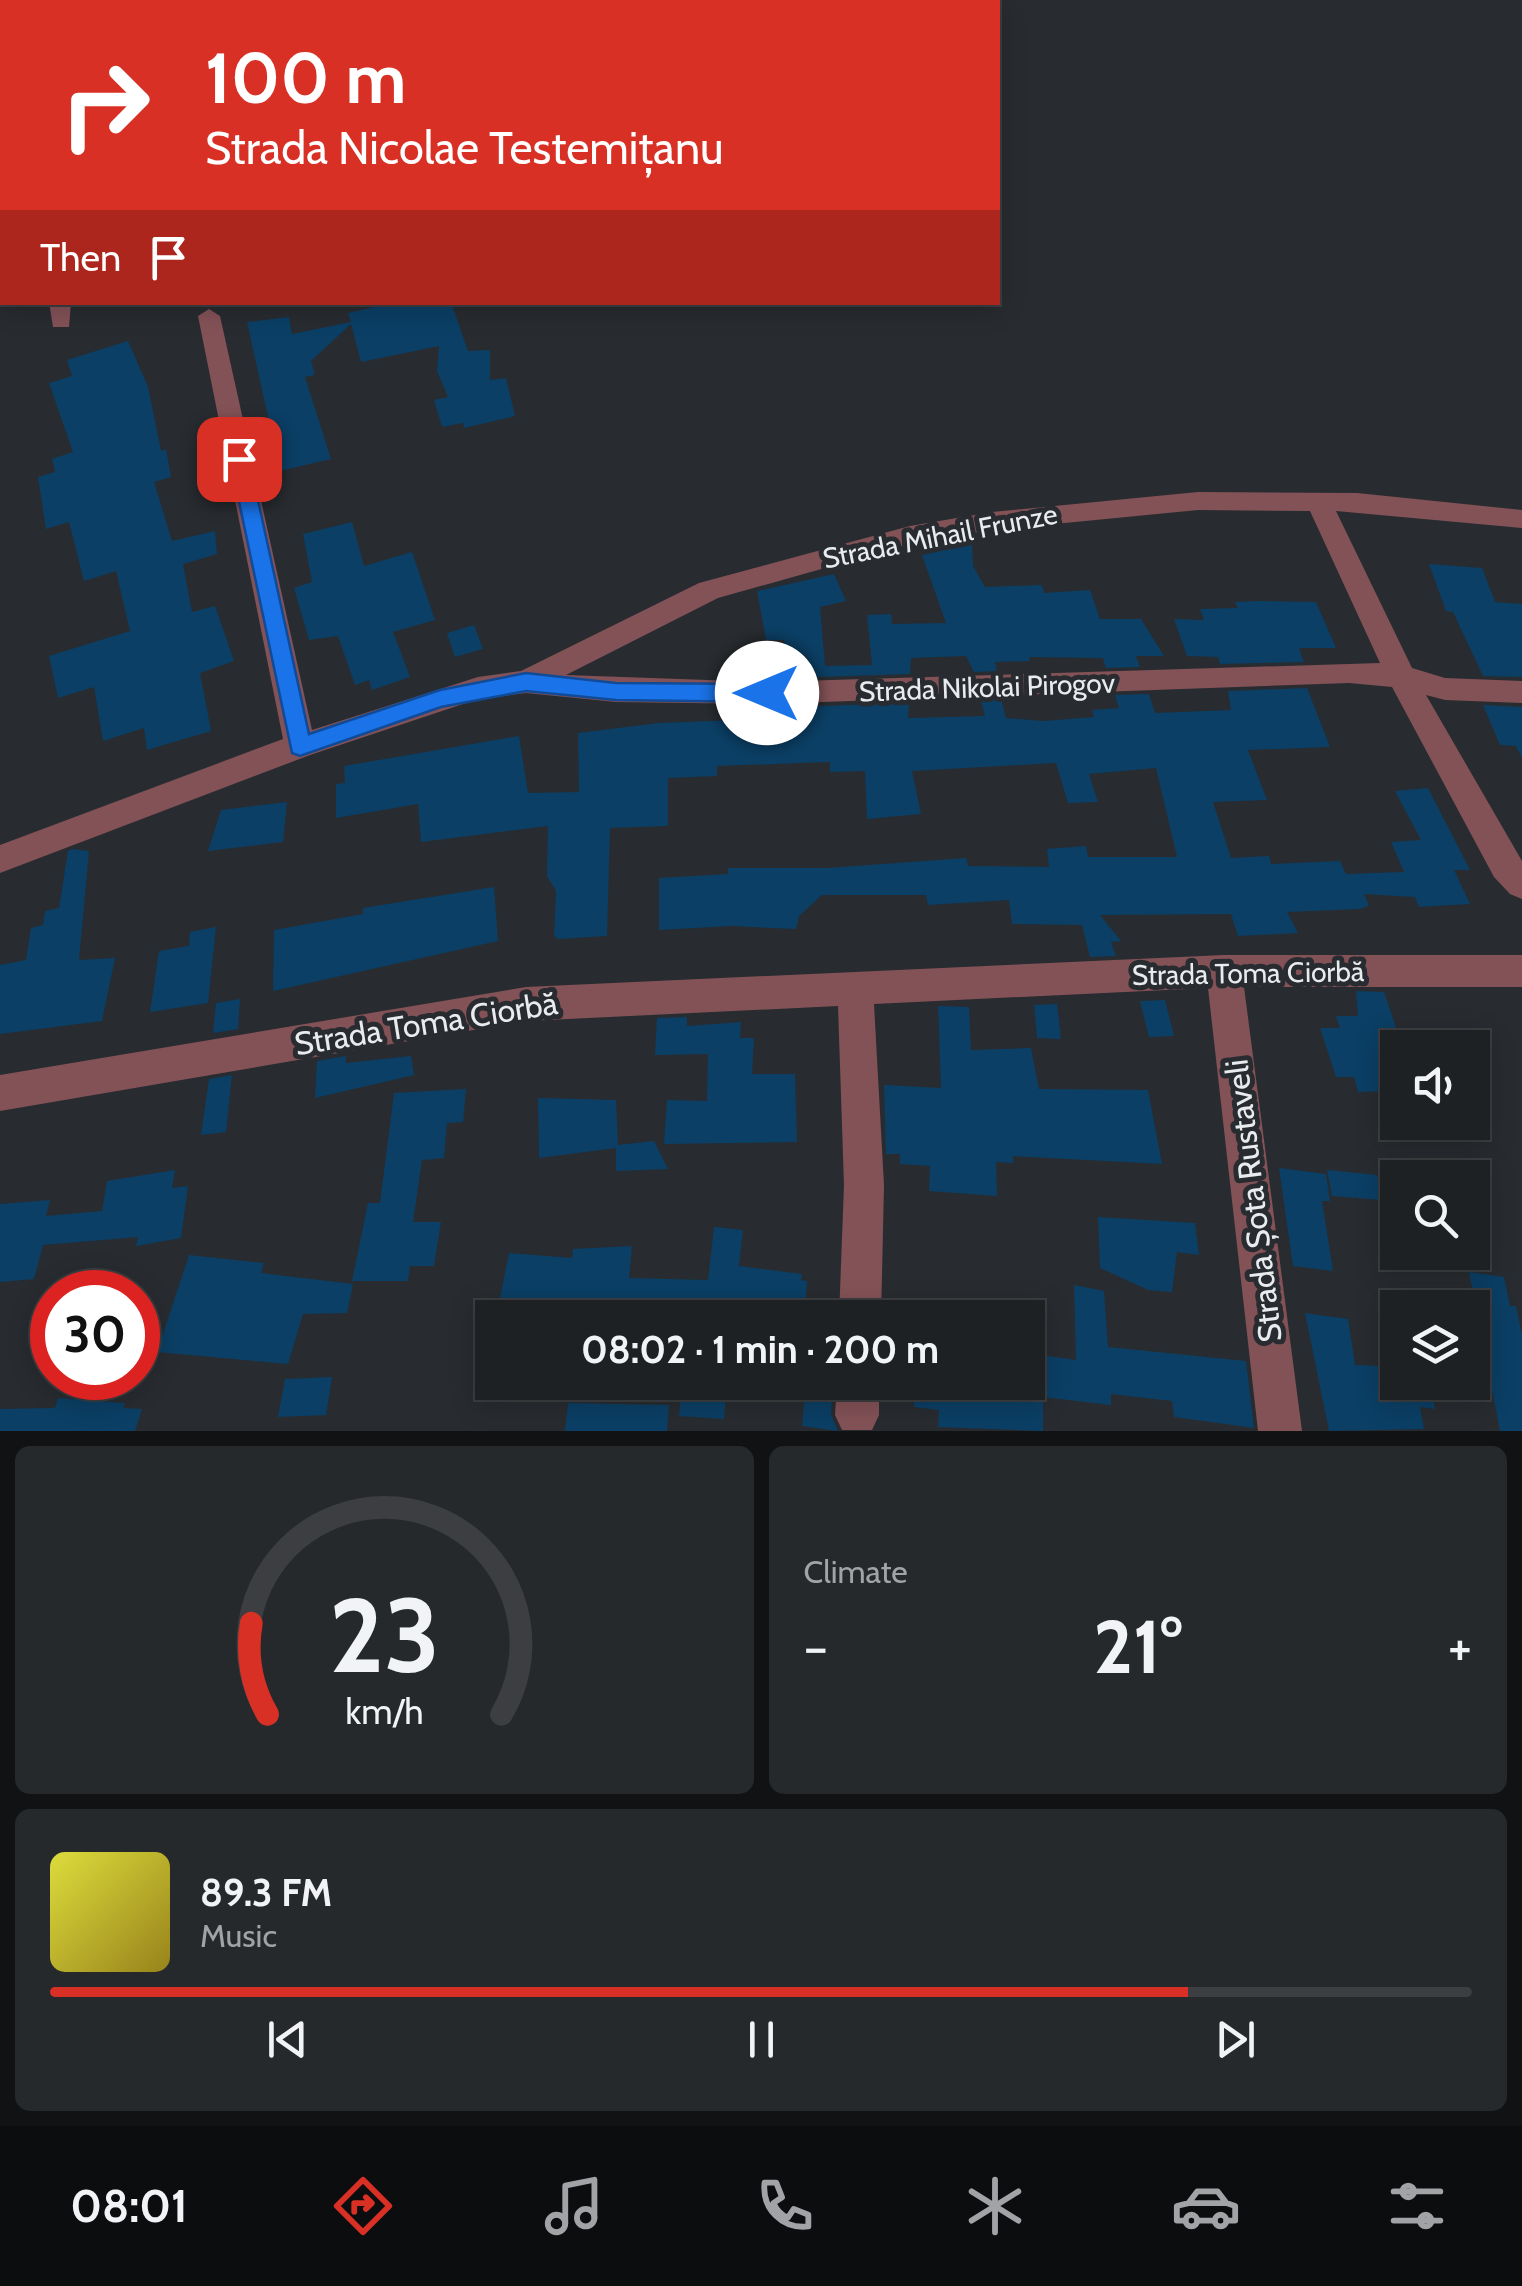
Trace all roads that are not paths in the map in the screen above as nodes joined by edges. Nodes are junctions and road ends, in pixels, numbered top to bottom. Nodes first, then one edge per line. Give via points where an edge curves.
1 (209, 316) dead end
2 (1319, 503) junction
3 (1522, 518) edge
4 (1401, 676) junction
5 (526, 682) junction
6 (1522, 692) edge
7 (300, 746) junction
8 (0, 859) edge
9 (1522, 884) edge
10 (1224, 970) junction
11 (1522, 970) edge
12 (855, 985) junction
13 (0, 1093) edge
14 (861, 1300) edge
15 (1280, 1431) edge

1 - 7 street
2 - 3 street, Strada Mihail Frunze
2 - 4 street
2 - 5 street, Strada Mihail Frunze via 1198,500 1096,508 910,536 709,590
4 - 5 street, Strada Nikolai Pirogov via 1349,672 767,693 616,692
4 - 6 street, Strada Nikolai Pirogov via 1444,689
4 - 9 street via 1506,867
5 - 7 street, Strada Nikolai Pirogov via 440,699
7 - 8 street, Strada Nikolai Pirogov
10 - 11 street, Strada Toma Ciorbă
10 - 12 street, Strada Toma Ciorbă
10 - 15 street, Strada Șota Rustaveli
12 - 13 street, Strada Toma Ciorbă via 526,1004
12 - 14 street via 864,1185

